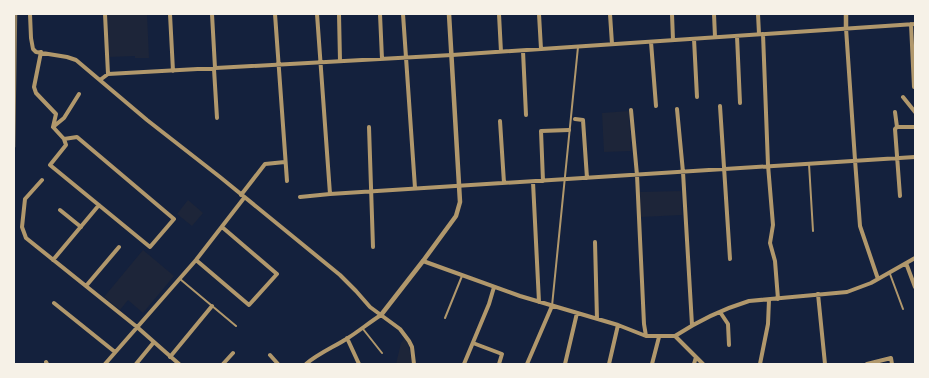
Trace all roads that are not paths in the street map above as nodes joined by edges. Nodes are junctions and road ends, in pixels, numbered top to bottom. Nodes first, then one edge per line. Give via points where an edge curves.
1 (30, 14) edge
2 (105, 14) edge
3 (170, 14) edge
4 (212, 14) edge
5 (275, 14) edge
6 (317, 14) edge
7 (339, 14) edge
8 (380, 14) edge
9 (403, 14) edge
10 (449, 14) edge
11 (499, 14) edge
12 (539, 14) edge
13 (610, 14) edge
14 (672, 14) edge
15 (714, 14) edge
16 (758, 14) edge
17 (846, 14) edge
18 (913, 24) edge
19 (846, 28) junction
20 (761, 34) junction
21 (737, 36) junction
22 (715, 37) junction
23 (694, 39) junction
24 (673, 40) junction
25 (651, 42) junction
26 (612, 44) junction
27 (578, 47) junction
28 (541, 49) junction
29 (523, 50) junction
30 (41, 52) junction
31 (501, 52) junction
32 (452, 55) junction
33 (406, 58) junction
34 (382, 59) junction
35 (340, 61) junction
36 (320, 62) junction
37 (278, 65) junction
38 (214, 69) junction
39 (173, 71) junction
40 (108, 74) junction
41 (100, 80) junction
42 (914, 87) dead end
43 (79, 94) dead end
44 (697, 97) dead end
45 (902, 97) dead end
46 (740, 103) dead end
47 (656, 106) dead end
48 (720, 106) dead end
49 (677, 109) dead end
50 (630, 110) dead end
51 (895, 112) dead end
52 (915, 112) edge
53 (526, 115) dead end
54 (217, 118) dead end
55 (575, 119) dead end
56 (500, 121) dead end
57 (53, 127) junction
58 (369, 127) dead end
59 (897, 127) junction
60 (915, 127) edge
61 (569, 130) junction
62 (64, 138) junction
63 (915, 157) edge
64 (898, 158) junction
65 (854, 160) junction
66 (285, 162) junction
67 (808, 163) junction
68 (768, 165) junction
69 (725, 169) junction
70 (683, 172) junction
71 (636, 175) junction
72 (587, 178) junction
73 (564, 179) junction
74 (42, 180) dead end
75 (287, 181) dead end
76 (543, 181) junction
77 (533, 182) junction
78 (504, 183) junction
79 (460, 186) junction
80 (415, 188) junction
81 (372, 191) junction
82 (330, 194) junction
83 (243, 196) junction
84 (900, 196) dead end
85 (300, 197) dead end
86 (99, 205) junction
87 (60, 210) dead end
88 (222, 227) junction
89 (81, 228) junction
90 (813, 231) dead end
91 (595, 242) dead end
92 (119, 247) dead end
93 (373, 247) dead end
94 (915, 258) edge
95 (730, 259) dead end
96 (53, 260) junction
97 (196, 260) junction
98 (423, 261) junction
99 (906, 263) junction
100 (889, 273) junction
101 (462, 276) junction
102 (180, 279) junction
103 (878, 279) junction
104 (86, 286) junction
105 (494, 287) junction
106 (915, 287) edge
107 (818, 294) junction
108 (778, 299) junction
109 (769, 300) junction
110 (539, 302) junction
111 (54, 303) dead end
112 (212, 306) junction
113 (552, 306) junction
114 (903, 309) dead end
115 (720, 312) junction
116 (577, 313) junction
117 (381, 314) junction
118 (445, 318) dead end
119 (598, 319) junction
120 (618, 325) junction
121 (692, 325) junction
122 (236, 326) dead end
123 (136, 327) junction
124 (363, 328) junction
125 (646, 336) junction
126 (675, 336) junction
127 (659, 337) junction
128 (347, 338) junction
129 (154, 342) junction
130 (473, 343) junction
131 (729, 345) dead end
132 (115, 352) junction
133 (232, 353) dead end
134 (382, 353) dead end
135 (270, 355) dead end
136 (170, 357) junction
137 (696, 358) junction
138 (105, 364) edge
139 (136, 364) edge
140 (179, 364) edge
141 (223, 364) edge
142 (278, 364) edge
143 (306, 364) edge
144 (359, 364) edge
145 (414, 364) edge
146 (464, 364) edge
147 (499, 364) edge
148 (527, 364) edge
149 (565, 364) edge
150 (609, 364) edge
151 (652, 364) edge
152 (694, 364) edge
153 (703, 364) edge
154 (760, 364) edge
155 (825, 364) edge
156 (867, 364) edge
157 (892, 364) edge

1 - 30 street via 32,49
2 - 40 street
3 - 39 street
4 - 38 street
5 - 37 street
6 - 36 street
7 - 35 street
8 - 34 street
9 - 33 street
10 - 32 street
11 - 31 street
12 - 28 street
13 - 26 street
14 - 24 street
15 - 22 street
16 - 20 street
17 - 19 street
18 - 19 street
18 - 42 street
19 - 20 street
19 - 65 street
20 - 21 street
20 - 68 street
21 - 22 street
21 - 46 street
22 - 23 street
23 - 24 street
23 - 44 street
24 - 25 street
25 - 26 street
25 - 47 street
26 - 27 street
27 - 28 street
27 - 61 lane
28 - 29 street
29 - 31 street
29 - 53 street
30 - 41 street via 76,60
30 - 57 street via 34,87 36,93 56,114
31 - 32 street
32 - 33 street
32 - 79 street
33 - 34 street
33 - 80 street
34 - 35 street
35 - 36 street
36 - 37 street
36 - 82 street
37 - 38 street
37 - 66 street
38 - 39 street
38 - 54 street
39 - 40 street
40 - 41 street
41 - 83 street
43 - 57 street via 64,118
45 - 52 street
48 - 69 street
49 - 70 street
50 - 71 street
51 - 59 street
55 - 72 street via 583,120
56 - 78 street
57 - 62 street
58 - 81 street
59 - 60 street
59 - 64 street via 895,129
61 - 73 lane
61 - 76 street via 540,131
62 - 86 street via 66,145 50,165
62 - 86 street via 77,137 174,219 150,247
63 - 64 street
64 - 65 street
64 - 84 street
65 - 67 street
65 - 103 street via 860,226
66 - 75 street
66 - 83 street via 265,164
67 - 68 street
67 - 90 lane
68 - 69 street
68 - 108 street via 773,225 770,243 775,261
69 - 70 street
69 - 95 street
70 - 71 street
70 - 121 street
71 - 72 street
71 - 125 street
72 - 73 street
73 - 76 street
73 - 113 lane
74 - 96 street via 25,199 22,227 26,238
76 - 77 street
77 - 78 street
77 - 110 street
78 - 79 street
79 - 80 street
79 - 98 street via 460,202 456,216
80 - 81 street
81 - 82 street
81 - 93 street
82 - 85 street
83 - 88 street
83 - 117 street via 340,275 370,307
86 - 89 street
87 - 89 street
88 - 97 street
88 - 97 street via 277,274 249,305
89 - 96 street
91 - 119 street
92 - 104 street
94 - 99 street
96 - 104 street
97 - 102 street
98 - 101 street
98 - 117 street
99 - 100 street
99 - 106 street
100 - 103 street
100 - 114 lane
101 - 105 street
101 - 118 lane
102 - 112 lane
102 - 123 street
103 - 107 street via 847,292
104 - 123 street
105 - 110 street
105 - 130 street
107 - 108 street
107 - 155 street
108 - 109 street
109 - 115 street via 749,301
109 - 154 street via 768,324
110 - 113 street
111 - 132 street
112 - 122 lane
112 - 136 street
113 - 116 street
113 - 148 street
115 - 121 street
115 - 131 street via 728,324
116 - 119 street
116 - 149 street
117 - 124 street
117 - 145 street via 400,329 409,341
119 - 120 street
120 - 125 street
120 - 150 street
121 - 126 street
123 - 129 street
123 - 132 street
124 - 128 street
124 - 134 lane
125 - 127 street
126 - 127 street
126 - 137 street
127 - 151 street
128 - 143 street
128 - 144 street
129 - 136 street
129 - 139 street
130 - 146 street
130 - 147 street via 502,354
132 - 138 street
133 - 141 street
135 - 142 street
136 - 140 street
137 - 152 street
137 - 153 street
156 - 157 street via 891,358

